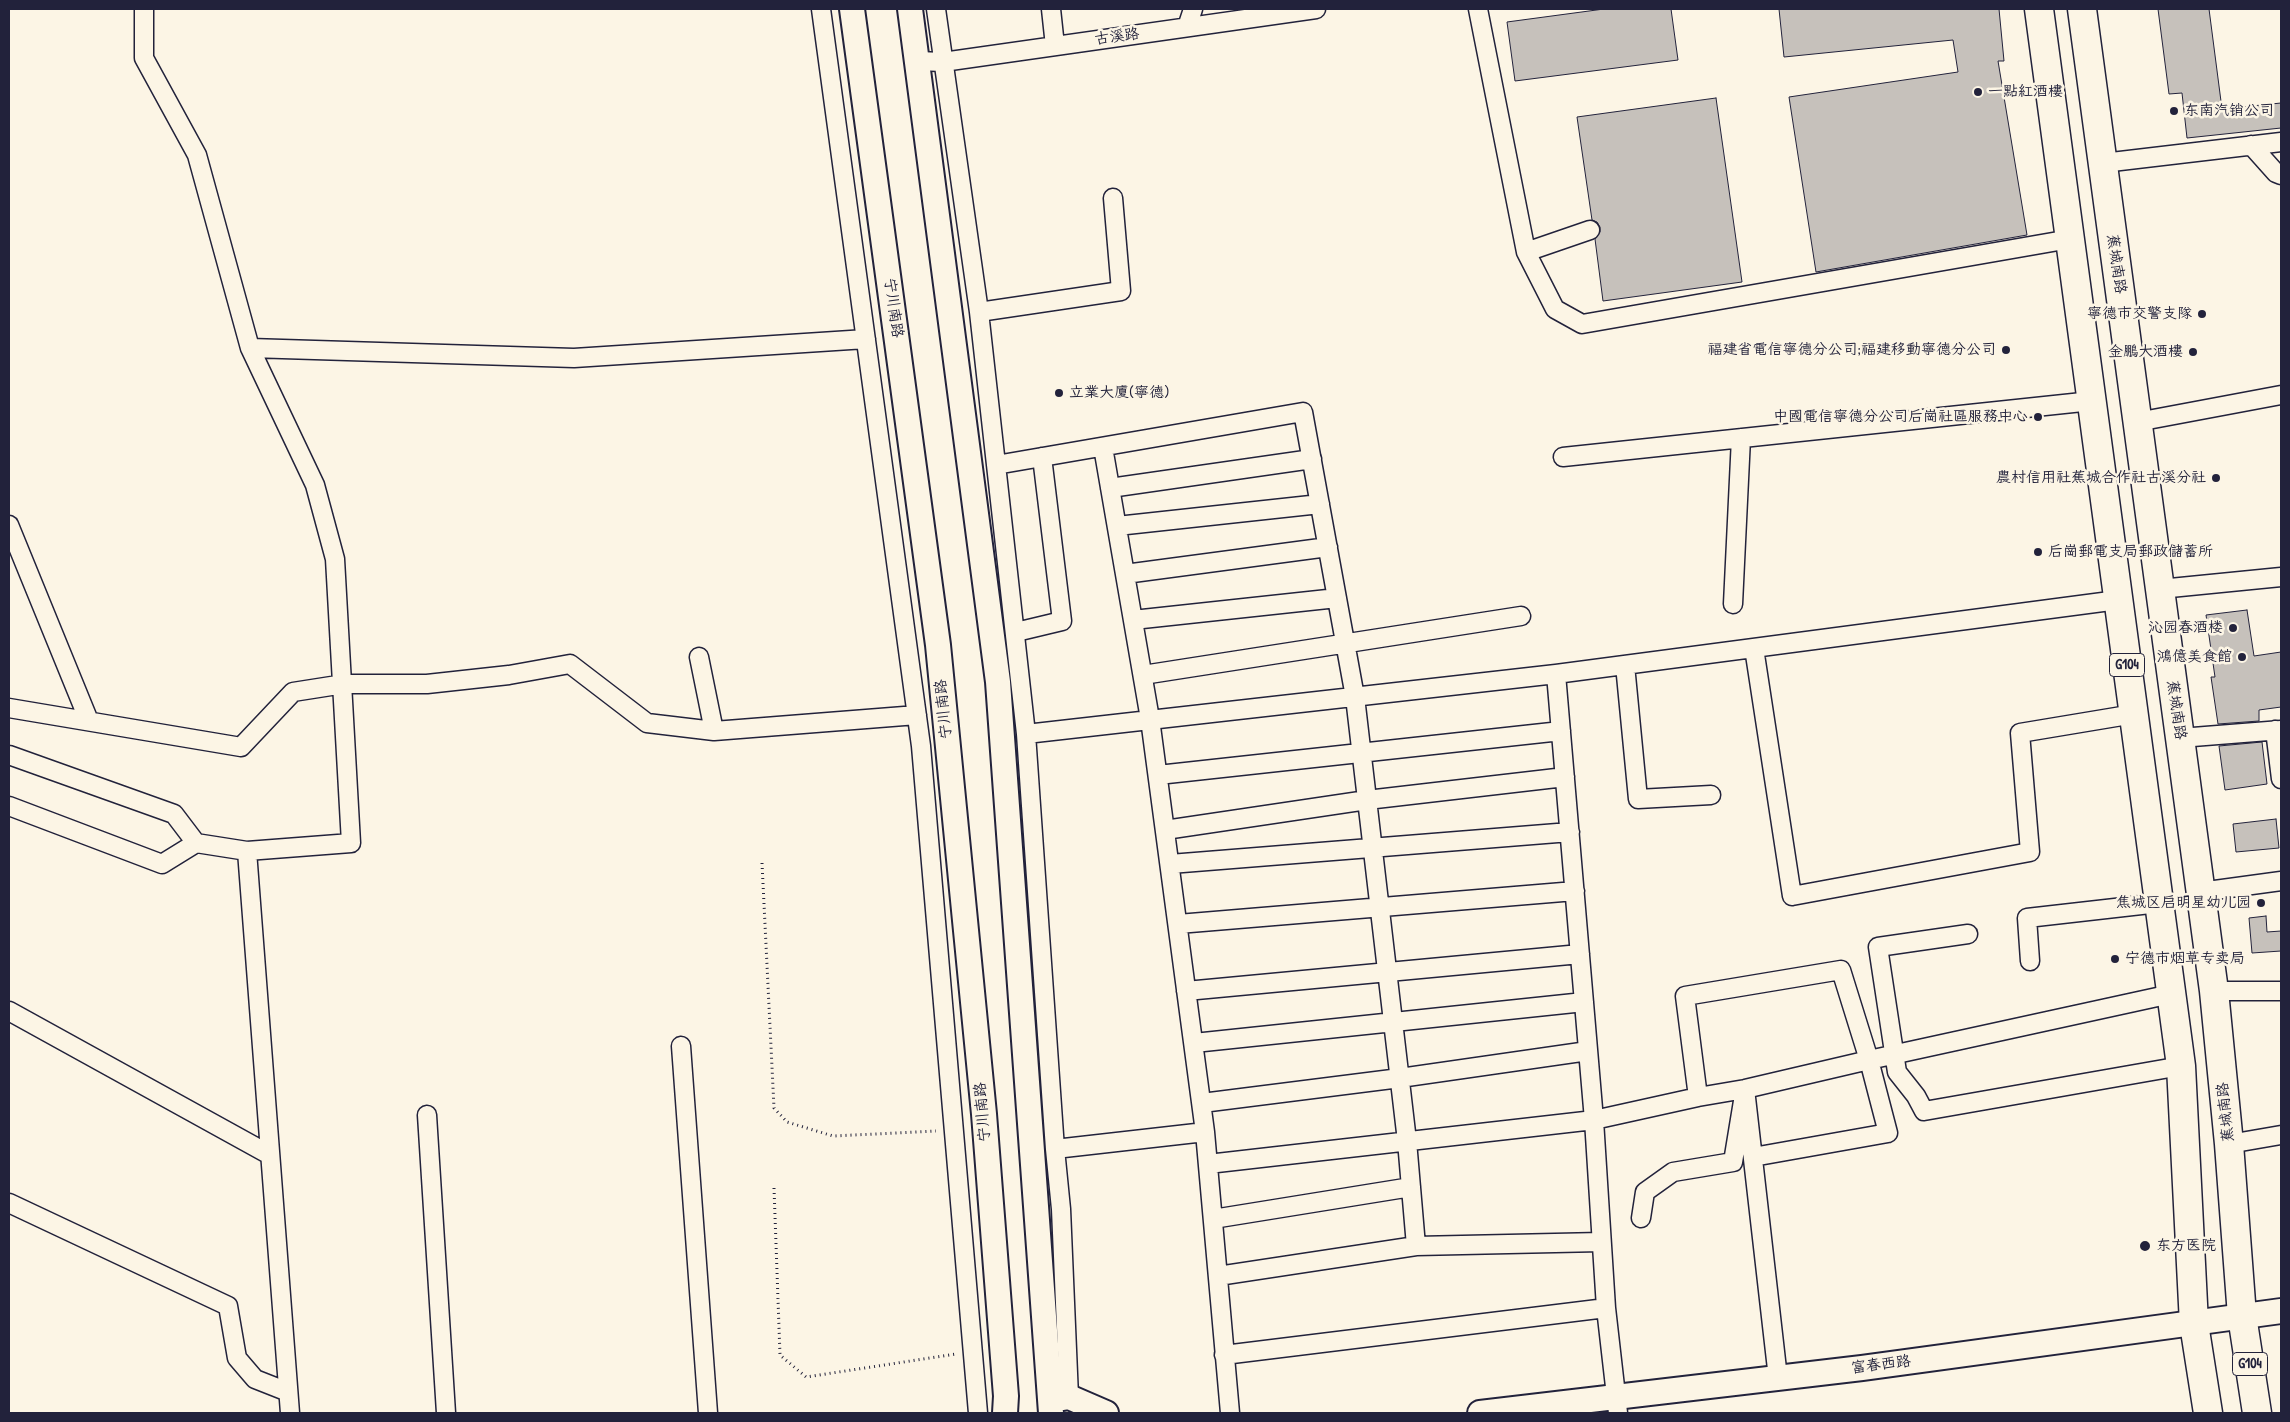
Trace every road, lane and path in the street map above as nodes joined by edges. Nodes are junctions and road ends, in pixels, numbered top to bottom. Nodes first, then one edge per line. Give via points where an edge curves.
1 (144, 9) edge
2 (821, 9) edge
3 (850, 9) edge
4 (910, 9) edge
5 (936, 9) edge
6 (1051, 9) edge
7 (1193, 9) edge
8 (1316, 9) edge
9 (1478, 9) edge
10 (2039, 9) edge
11 (2082, 9) edge
12 (1188, 27) junction
13 (1055, 46) junction
14 (917, 61) junction
15 (943, 62) junction
16 (2281, 142) edge
17 (2251, 145) junction
18 (2103, 163) junction
19 (2281, 175) edge
20 (1113, 198) dead end
21 (1590, 230) dead end
22 (2070, 239) junction
23 (1526, 252) junction
24 (979, 312) junction
25 (866, 339) junction
26 (250, 348) junction
27 (2281, 396) edge
28 (2092, 401) junction
29 (2137, 422) junction
30 (1741, 438) junction
31 (1103, 447) junction
32 (1042, 457) junction
33 (1563, 457) dead end
34 (1312, 459) junction
35 (996, 465) junction
36 (1110, 488) junction
37 (1320, 504) junction
38 (9, 525) edge
39 (1117, 526) junction
40 (1328, 546) junction
41 (1125, 574) junction
42 (2281, 577) edge
43 (2160, 589) junction
44 (1337, 598) junction
45 (2118, 600) junction
46 (1733, 604) dead end
47 (1521, 616) dead end
48 (1133, 620) junction
49 (1016, 632) junction
50 (1345, 644) junction
51 (1754, 648) junction
52 (699, 658) dead end
53 (1625, 664) junction
54 (1556, 674) junction
55 (1143, 675) junction
56 (344, 684) junction
57 (1355, 697) junction
58 (9, 708) edge
59 (2134, 714) junction
60 (917, 716) junction
61 (1150, 720) junction
62 (88, 722) junction
63 (2278, 730) edge
64 (714, 731) junction
65 (1561, 731) junction
66 (1026, 734) junction
67 (2180, 738) junction
68 (1362, 754) junction
69 (9, 755) edge
70 (1158, 775) junction
71 (1565, 777) junction
72 (2281, 779) edge
73 (1711, 795) dead end
74 (1367, 800) junction
75 (9, 806) edge
76 (1165, 830) junction
77 (1570, 832) junction
78 (196, 844) junction
79 (1373, 849) junction
80 (247, 851) junction
81 (762, 863) dead end
82 (1170, 864) junction
83 (2281, 881) edge
84 (1574, 891) junction
85 (2200, 892) junction
86 (2159, 903) junction
87 (1380, 908) junction
88 (1178, 924) junction
89 (1968, 934) dead end
90 (1580, 954) junction
91 (2030, 961) dead end
92 (1388, 972) junction
93 (1186, 991) junction
94 (2214, 991) junction
95 (2281, 992) edge
96 (2171, 994) junction
97 (1584, 1002) junction
98 (9, 1011) edge
99 (1393, 1022) junction
100 (1194, 1043) junction
101 (682, 1046) dead end
102 (1588, 1051) junction
103 (1896, 1054) junction
104 (1869, 1060) junction
105 (2181, 1066) junction
106 (1400, 1078) junction
107 (1745, 1089) junction
108 (1698, 1097) junction
109 (1202, 1103) junction
110 (427, 1115) dead end
111 (1594, 1120) junction
112 (954, 1130) junction
113 (1206, 1132) junction
114 (2281, 1135) edge
115 (1408, 1141) junction
116 (2229, 1144) junction
117 (1055, 1149) junction
118 (270, 1155) junction
119 (1753, 1157) junction
120 (1208, 1164) junction
121 (1411, 1187) junction
122 (774, 1188) dead end
123 (9, 1203) edge
124 (1641, 1218) dead end
125 (1213, 1219) junction
126 (1601, 1242) junction
127 (1416, 1246) junction
128 (1218, 1276) junction
129 (1606, 1308) junction
130 (2281, 1310) edge
131 (2242, 1316) junction
132 (2194, 1324) junction
133 (974, 1351) junction
134 (1224, 1355) junction
135 (1778, 1378) junction
136 (288, 1392) junction
137 (1057, 1403) edge
138 (1617, 1405) edge
139 (1001, 1407) edge
140 (290, 1413) edge
141 (446, 1413) edge
142 (708, 1413) edge
143 (978, 1413) edge
144 (1106, 1413) edge
145 (1230, 1413) edge
146 (1480, 1413) edge
147 (2208, 1413) edge
148 (2257, 1413) edge

1 - 26 street via 144,58 197,155
2 - 25 street
3 - 139 main road, 宁川南路 via 938,645 983,1104
4 - 14 main road
5 - 15 street
6 - 13 street
7 - 12 street
8 - 12 street, 古溪路
9 - 23 street
10 - 22 highway, G104
11 - 18 highway, 蕉城南路 / G104
12 - 13 street, 古溪路
13 - 15 street, 古溪路
14 - 15 street, 古溪路
14 - 137 main road via 998,682
15 - 24 street
16 - 17 street
17 - 18 street
17 - 19 street via 2276,174
18 - 29 highway, 蕉城南路 / G104
20 - 24 street via 1121,290
21 - 23 street
22 - 23 street via 1582,324 1554,309
22 - 28 highway, G104
24 - 35 street
25 - 26 street via 574,358
25 - 60 street
26 - 56 street via 315,485 335,559
27 - 29 street
28 - 30 street
28 - 45 highway, G104
29 - 43 highway, 蕉城南路 / G104
30 - 33 street
30 - 46 street
31 - 32 street
31 - 34 street via 1303,412
31 - 36 street
32 - 35 street
32 - 49 street via 1062,621
34 - 36 street
34 - 37 street
35 - 49 street
36 - 39 street
37 - 39 street
37 - 40 street
38 - 62 street
39 - 41 street
40 - 41 street
40 - 44 street
41 - 48 street
42 - 43 street
43 - 67 highway, 蕉城南路 / G104
44 - 48 street
44 - 50 street
45 - 51 street
45 - 59 highway, G104
47 - 50 street
48 - 55 street
49 - 66 street
50 - 55 street
50 - 57 street
51 - 53 street
51 - 59 street via 1792,896 2030,852 2020,733
52 - 64 street
53 - 54 street
53 - 73 street via 1638,800
54 - 57 street
54 - 65 street
55 - 61 street
56 - 62 street via 293,692 241,747
56 - 64 street via 427,684 570,664 647,723
56 - 80 street via 351,843
57 - 61 street
57 - 68 street
58 - 62 street
59 - 86 highway, G104
60 - 64 street
60 - 112 street
61 - 66 street
61 - 70 street
63 - 67 street
63 - 72 street
65 - 68 street
65 - 71 street
66 - 117 street
67 - 85 highway, 蕉城南路 / G104
68 - 70 street
68 - 74 street
69 - 78 street via 174,814
70 - 76 street
71 - 74 street
71 - 77 street
74 - 76 street
74 - 79 street
75 - 78 street via 162,864
76 - 82 street
77 - 79 street
77 - 84 street
78 - 80 street
79 - 82 street
79 - 87 street
80 - 118 street
81 - 112 path via 774,1108 788,1122 833,1136
82 - 88 street
83 - 85 street
84 - 87 street
84 - 90 street
85 - 94 highway, 蕉城南路 / G104
86 - 91 street via 2027,918
86 - 96 highway, G104
87 - 88 street
87 - 92 street
88 - 93 street
89 - 103 street via 1878,947
90 - 92 street
90 - 97 street
92 - 93 street
92 - 99 street
93 - 100 street
94 - 95 street
94 - 116 highway, 蕉城南路 / G104
96 - 103 street
96 - 105 highway, G104
97 - 99 street
97 - 102 street
98 - 118 street
99 - 100 street
99 - 106 street
100 - 109 street
101 - 142 street
102 - 106 street
102 - 111 street
103 - 104 street
103 - 105 street via 1897,1072 1924,1111
104 - 107 street
104 - 108 street via 1841,970 1685,996
104 - 119 street via 1888,1133
105 - 132 highway, G104
106 - 109 street
106 - 115 street
107 - 108 street
107 - 119 street
107 - 124 street via 1732,1162 1674,1172 1645,1192
108 - 111 street
109 - 113 street
110 - 141 street
111 - 115 street
111 - 126 street
112 - 133 street
113 - 117 street
113 - 120 street
114 - 116 street
115 - 120 street
115 - 121 street
116 - 131 highway, 蕉城南路 / G104
117 - 137 street via 1061,1209
118 - 136 street
119 - 135 street
120 - 125 street
121 - 125 street
121 - 127 street
122 - 133 path via 780,1354 806,1376
123 - 136 street via 228,1306 237,1358 255,1379
125 - 128 street
126 - 127 street
126 - 129 street
127 - 128 street
128 - 134 street
129 - 134 street
129 - 138 street
130 - 131 main road, 富春西路
131 - 132 main road, 富春西路
131 - 148 highway, 蕉城南路 / G104
132 - 135 main road, 富春西路
132 - 147 highway, G104
133 - 143 street
134 - 145 street
135 - 138 main road, 富春西路
136 - 140 street
137 - 144 main road
138 - 146 main road, 富春西路

